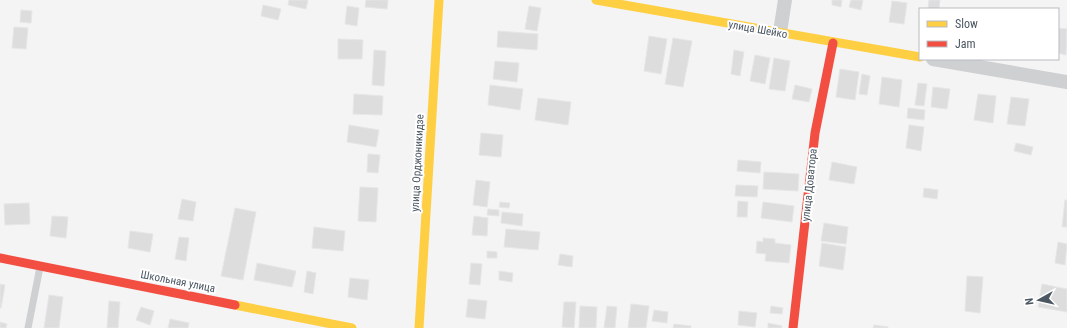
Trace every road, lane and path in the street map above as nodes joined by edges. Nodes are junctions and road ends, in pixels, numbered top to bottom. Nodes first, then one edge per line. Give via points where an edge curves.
1 (439, 0) edge
2 (596, 0) edge
3 (784, 0) edge
4 (780, 32) junction
5 (833, 43) junction
6 (919, 57) edge
7 (939, 60) edge
8 (1067, 82) edge
9 (0, 258) edge
10 (40, 267) junction
11 (28, 328) edge
12 (352, 328) edge
13 (419, 328) edge
14 (794, 328) edge

1 - 13 street, улица Орджоникидзе
2 - 4 street, улица Шейко
3 - 4 street
4 - 5 street, улица Шейко
5 - 6 street, улица Шейко
5 - 14 street, улица Доватора via 815,133
7 - 8 street
9 - 10 street, Школьная улица
10 - 11 lane
10 - 12 street, Школьная улица

